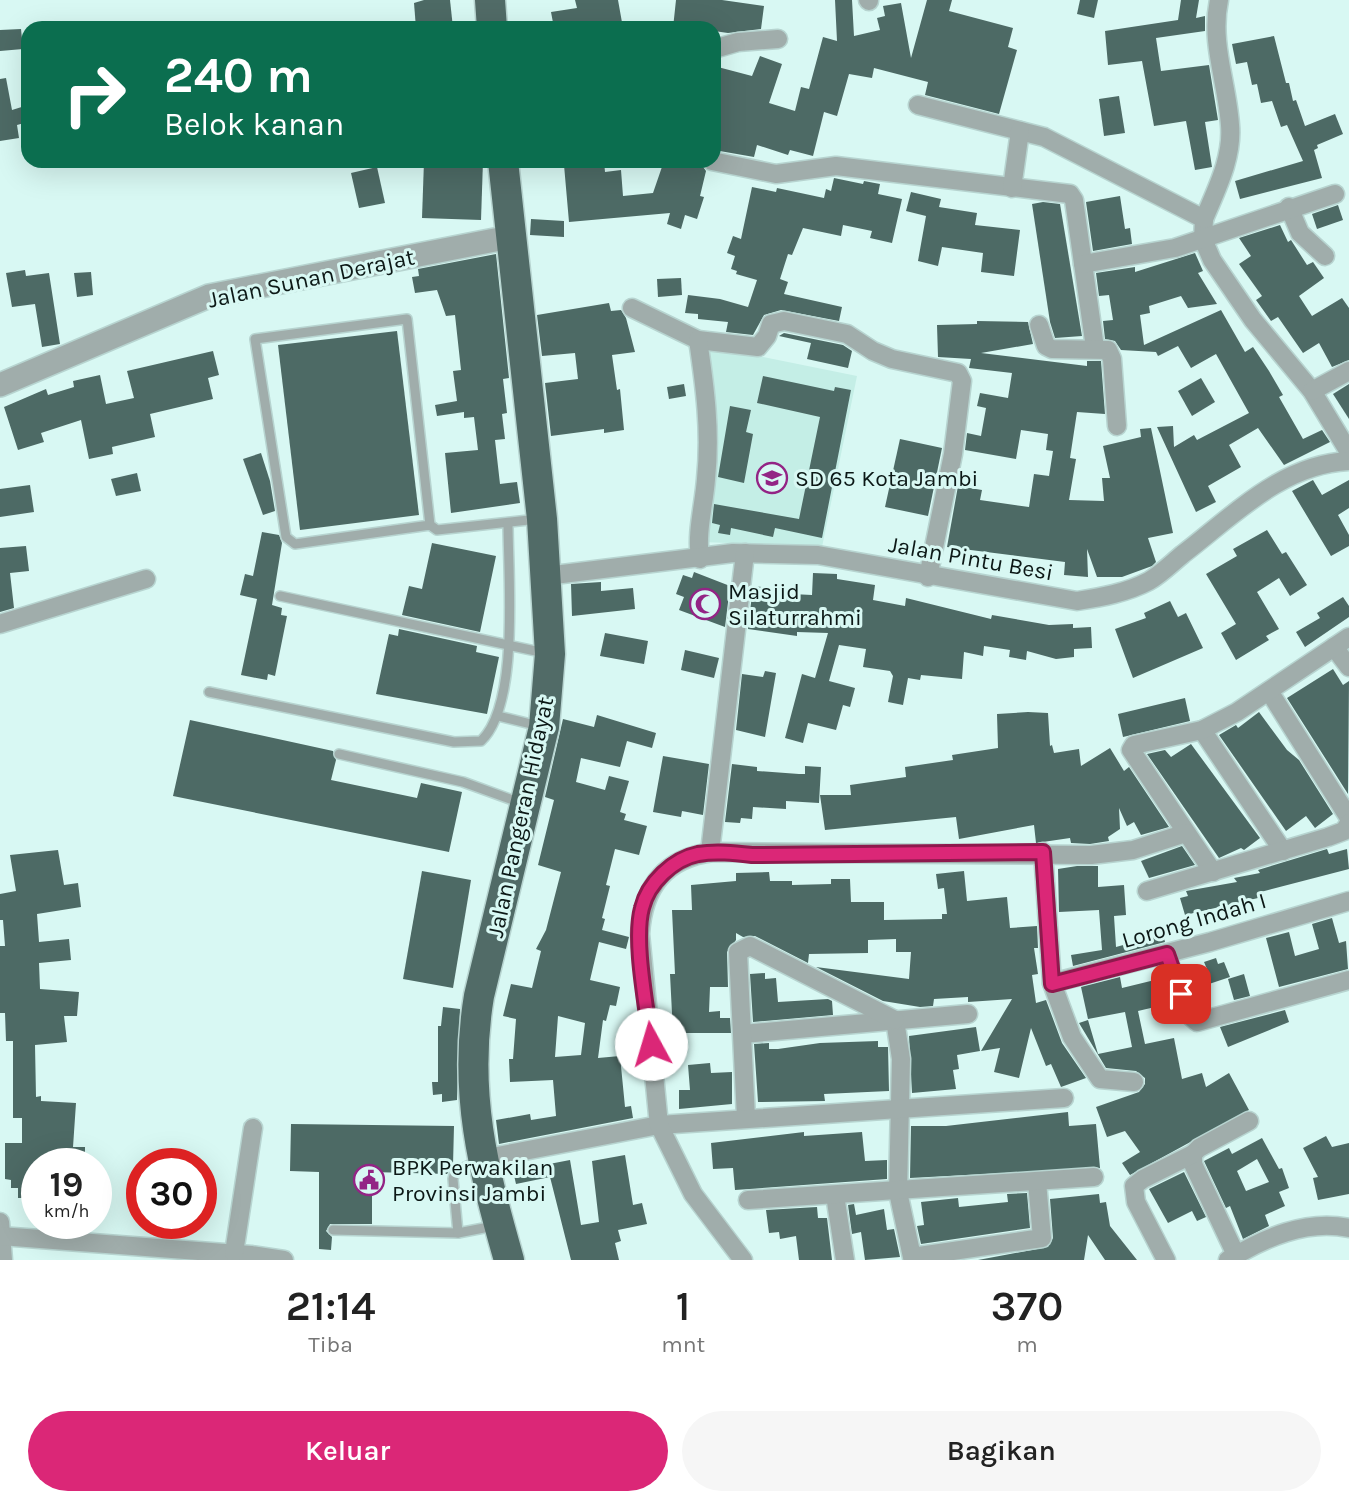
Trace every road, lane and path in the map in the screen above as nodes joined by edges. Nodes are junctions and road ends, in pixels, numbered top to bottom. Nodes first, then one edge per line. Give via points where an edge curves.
1 (490, 0) edge
2 (1219, 0) edge
3 (492, 21) edge
4 (778, 39) dead end
5 (721, 47) edge
6 (918, 105) dead end
7 (1020, 131) junction
8 (721, 163) edge
9 (504, 168) edge
10 (1012, 188) junction
11 (1335, 194) dead end
12 (1289, 207) junction
13 (1204, 219) junction
14 (510, 237) junction
15 (1203, 239) junction
16 (1325, 256) dead end
17 (1083, 264) junction
18 (632, 308) dead end
19 (1039, 325) dead end
20 (698, 340) junction
21 (1095, 348) junction
22 (1349, 371) edge
23 (0, 385) edge
24 (1312, 391) junction
25 (1117, 426) dead end
26 (1349, 452) edge
27 (1349, 461) edge
28 (542, 519) junction
29 (508, 523) junction
30 (430, 525) junction
31 (746, 553) junction
32 (699, 559) junction
33 (546, 576) junction
34 (928, 577) junction
35 (146, 579) dead end
36 (280, 596) dead end
37 (0, 624) edge
38 (1342, 642) edge
39 (510, 645) junction
40 (550, 654) junction
41 (1349, 667) edge
42 (1269, 691) junction
43 (209, 692) dead end
44 (498, 716) junction
45 (544, 727) junction
46 (1202, 730) junction
47 (339, 754) dead end
48 (526, 805) junction
49 (1349, 818) edge
50 (1349, 823) edge
51 (1186, 833) junction
52 (1283, 850) junction
53 (710, 852) junction
54 (1043, 852) junction
55 (1213, 872) junction
56 (1147, 891) dead end
57 (1349, 901) edge
58 (1167, 954) junction
59 (1349, 980) edge
60 (1052, 984) junction
61 (968, 1014) dead end
62 (895, 1020) junction
63 (743, 1034) junction
64 (1133, 1082) dead end
65 (1064, 1098) dead end
66 (900, 1107) junction
67 (746, 1118) junction
68 (1249, 1121) dead end
69 (659, 1125) junction
70 (253, 1128) dead end
71 (1193, 1154) junction
72 (482, 1159) junction
73 (1094, 1177) dead end
74 (1038, 1181) junction
75 (898, 1192) junction
76 (835, 1195) junction
77 (748, 1200) dead end
78 (499, 1225) junction
79 (1349, 1228) edge
80 (332, 1230) dead end
81 (0, 1232) edge
82 (458, 1233) junction
83 (234, 1253) junction
84 (1232, 1258) edge
85 (2, 1259) edge
86 (284, 1260) edge
87 (509, 1260) edge
88 (743, 1260) edge
89 (845, 1260) edge
90 (1166, 1260) edge

1 - 3 highway
2 - 13 street via 1216,46 1230,127 1226,162
4 - 5 street
6 - 7 street
7 - 10 street
7 - 13 street via 1044,137
8 - 10 street via 776,174 836,166
9 - 14 highway, Jalan Pangeran Hidayat
10 - 17 street via 1072,196
11 - 12 street
12 - 15 street
12 - 16 street via 1300,233
13 - 15 street
14 - 23 street, Jalan Sunan Derajat via 209,296
14 - 28 highway, Jalan Pangeran Hidayat
15 - 17 street via 1142,256
15 - 24 street via 1253,320
17 - 21 street
18 - 20 street
19 - 21 street via 1046,346
20 - 32 street via 708,402
20 - 34 street via 758,347 771,324 785,320 848,334 892,359 958,373 962,381 953,454
21 - 25 street via 1105,348 1111,354
22 - 24 street
24 - 26 street
27 - 34 street, Jalan Pintu Besi via 1323,463 1293,474 1261,493 1150,580 1118,594 1077,601
28 - 29 lane
28 - 33 highway, Jalan Pangeran Hidayat
29 - 30 lane via 438,530
29 - 39 lane
30 - 30 lane via 407,319 256,339 286,537 295,544
31 - 32 street, Jalan Pintu Besi
31 - 34 street, Jalan Pintu Besi via 818,555
31 - 53 street
32 - 33 street, Jalan Pintu Besi
33 - 40 highway, Jalan Pangeran Hidayat
35 - 37 street
36 - 39 lane
38 - 41 street
38 - 42 street
39 - 40 lane
39 - 44 lane
40 - 45 highway, Jalan Pangeran Hidayat
42 - 46 street
42 - 49 street
43 - 44 lane via 454,742 481,741
44 - 45 lane
45 - 48 highway, Jalan Pangeran Hidayat
46 - 51 street via 1134,745 1131,750
46 - 52 street
47 - 48 lane via 463,782
48 - 72 highway, Jalan Pangeran Hidayat via 472,1040 471,1080
50 - 52 street via 1344,831
51 - 54 street via 1110,853
51 - 55 street
52 - 55 street
53 - 54 street
53 - 69 street via 676,862 653,885 642,907 640,934
54 - 60 street
55 - 56 street
57 - 58 street, Lorong Indah I
58 - 59 street via 1188,1014 1197,1022
58 - 60 street, Lorong Indah I
60 - 64 street via 1072,1037 1100,1079
61 - 62 street
62 - 63 street
62 - 63 street via 750,946 738,952
62 - 66 street via 901,1059
63 - 67 street
65 - 66 street
66 - 67 street
66 - 75 street
67 - 69 street
68 - 71 street
69 - 72 street
69 - 88 street via 693,1194
70 - 83 street
71 - 84 street via 1193,1164
71 - 90 street via 1135,1186 1136,1202
72 - 78 highway, Jalan Pangeran Hidayat
72 - 82 lane via 455,1172
73 - 74 street
74 - 75 street
74 - 75 street via 1042,1238 912,1257
75 - 76 street
76 - 77 street
76 - 89 street
78 - 82 lane
78 - 87 highway, Jalan Pangeran Hidayat
79 - 84 street via 1287,1230
80 - 82 lane
81 - 83 street
81 - 85 street
83 - 86 street

